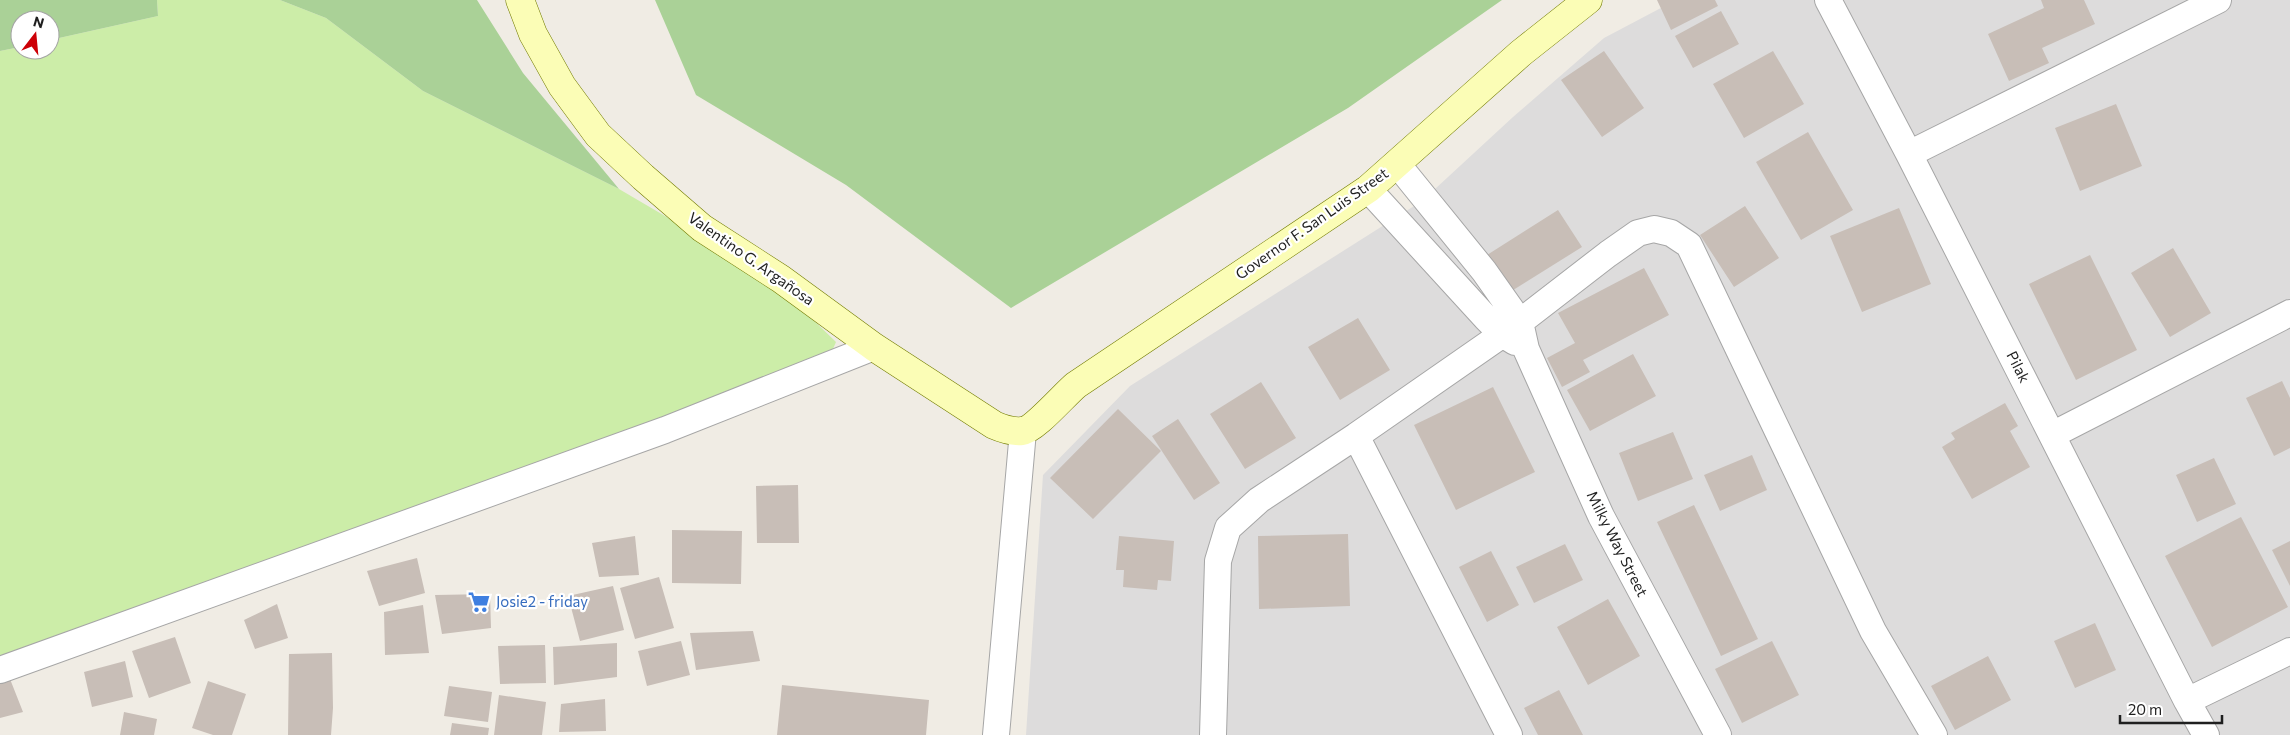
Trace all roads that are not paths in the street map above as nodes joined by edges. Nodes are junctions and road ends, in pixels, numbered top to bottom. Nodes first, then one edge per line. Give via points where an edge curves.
1 (520, 0) edge
2 (1588, 0) edge
3 (1828, 0) edge
4 (2218, 0) edge
5 (1909, 154) junction
6 (1398, 165) junction
7 (1368, 189) junction
8 (2290, 313) edge
9 (1511, 328) junction
10 (874, 347) junction
11 (1023, 431) junction
12 (2052, 435) junction
13 (1356, 436) junction
14 (2290, 651) edge
15 (0, 670) edge
16 (2187, 701) junction
17 (996, 735) edge
18 (1213, 735) edge
19 (1509, 735) edge
20 (1718, 735) edge
21 (1934, 735) edge
22 (2206, 735) edge

1 - 10 street, Valentino G. Argañosa via 533,34 562,86 598,135 702,228 781,279
2 - 6 street, Governor F. San Luis Street via 1521,53
3 - 5 street, Pilak
4 - 5 street
5 - 12 street, Pilak
6 - 7 street, Governor F. San Luis Street
6 - 9 street via 1484,271
7 - 9 street
7 - 11 street, Governor F. San Luis Street via 1076,385 1034,426
8 - 12 street
9 - 13 street
9 - 20 street, Milky Way Street via 1526,349 1601,516
9 - 21 street via 1638,233 1654,229 1671,233 1689,245 1873,631
10 - 11 street, Valentino G. Argañosa via 994,425 1009,431
10 - 15 street via 664,430
11 - 17 street
12 - 16 street, Pilak
13 - 18 street via 1259,500 1228,528 1218,561
13 - 19 street
14 - 16 street
16 - 22 street, Pilak

